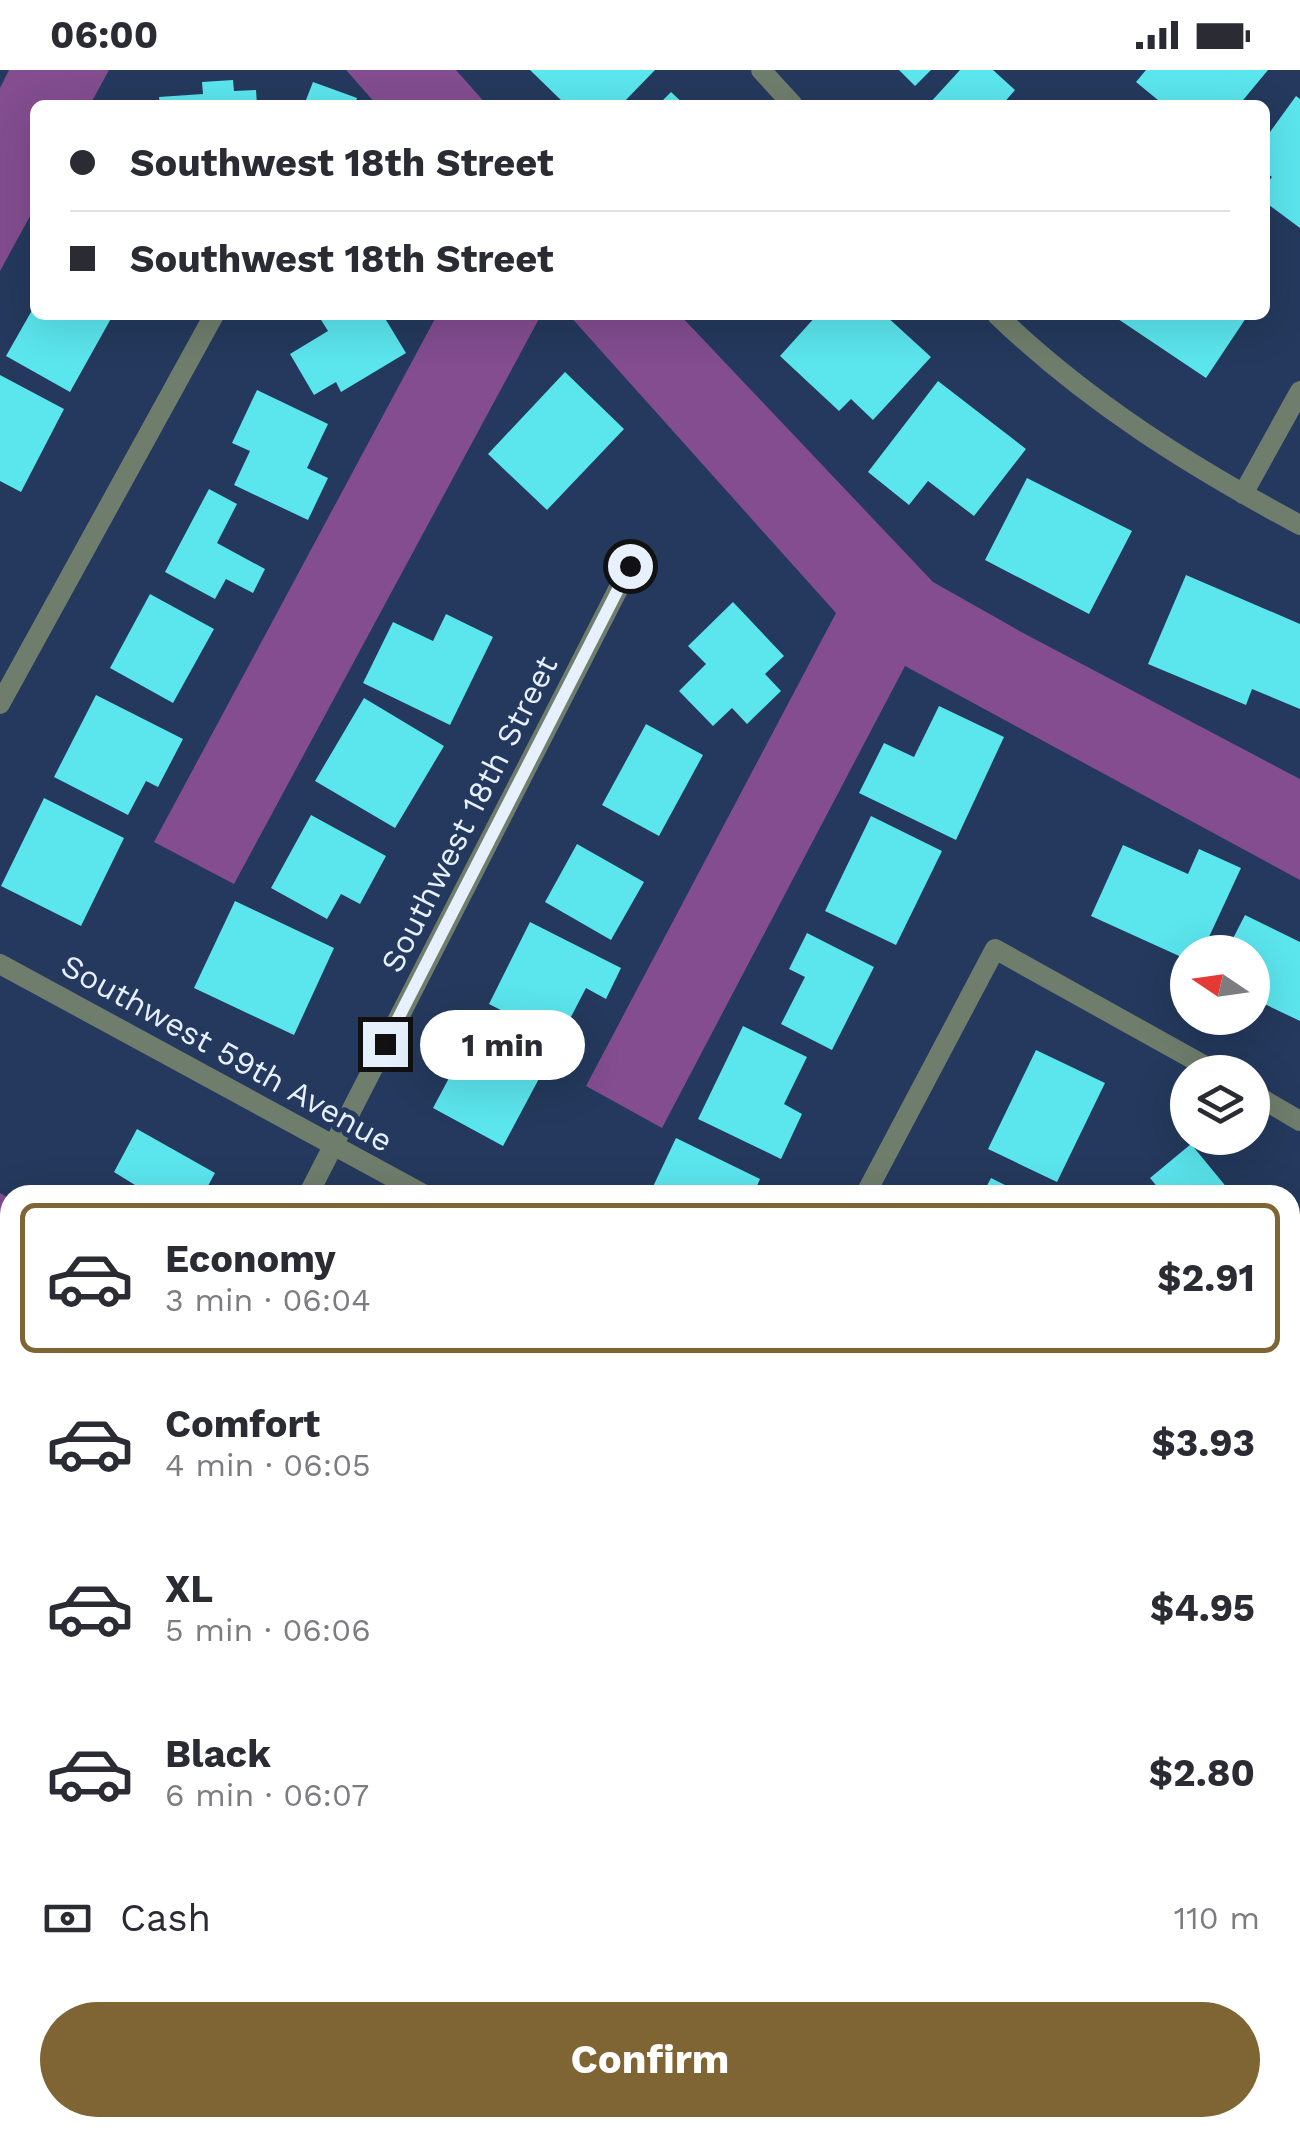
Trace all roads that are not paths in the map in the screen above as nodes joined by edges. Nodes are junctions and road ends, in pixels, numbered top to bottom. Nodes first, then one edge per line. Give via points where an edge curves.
1 (761, 70) edge
2 (788, 100) edge
3 (211, 320) edge
4 (1002, 320) edge
5 (1300, 390) edge
6 (1243, 494) junction
7 (1300, 525) edge
8 (630, 566) dead end
9 (0, 704) edge
10 (0, 964) edge
11 (1185, 1055) edge
12 (1270, 1103) edge
13 (1300, 1121) edge
14 (333, 1146) junction
15 (313, 1185) edge
16 (406, 1185) edge
17 (870, 1185) edge

1 - 2 street
3 - 9 street
4 - 6 street via 1129,426
5 - 6 street
6 - 7 street
8 - 14 street, Southwest 18th Street
10 - 14 street, Southwest 59th Avenue
11 - 17 street via 994,949
12 - 13 street
14 - 15 street, Southwest 18th Street
14 - 16 street, Southwest 59th Avenue

